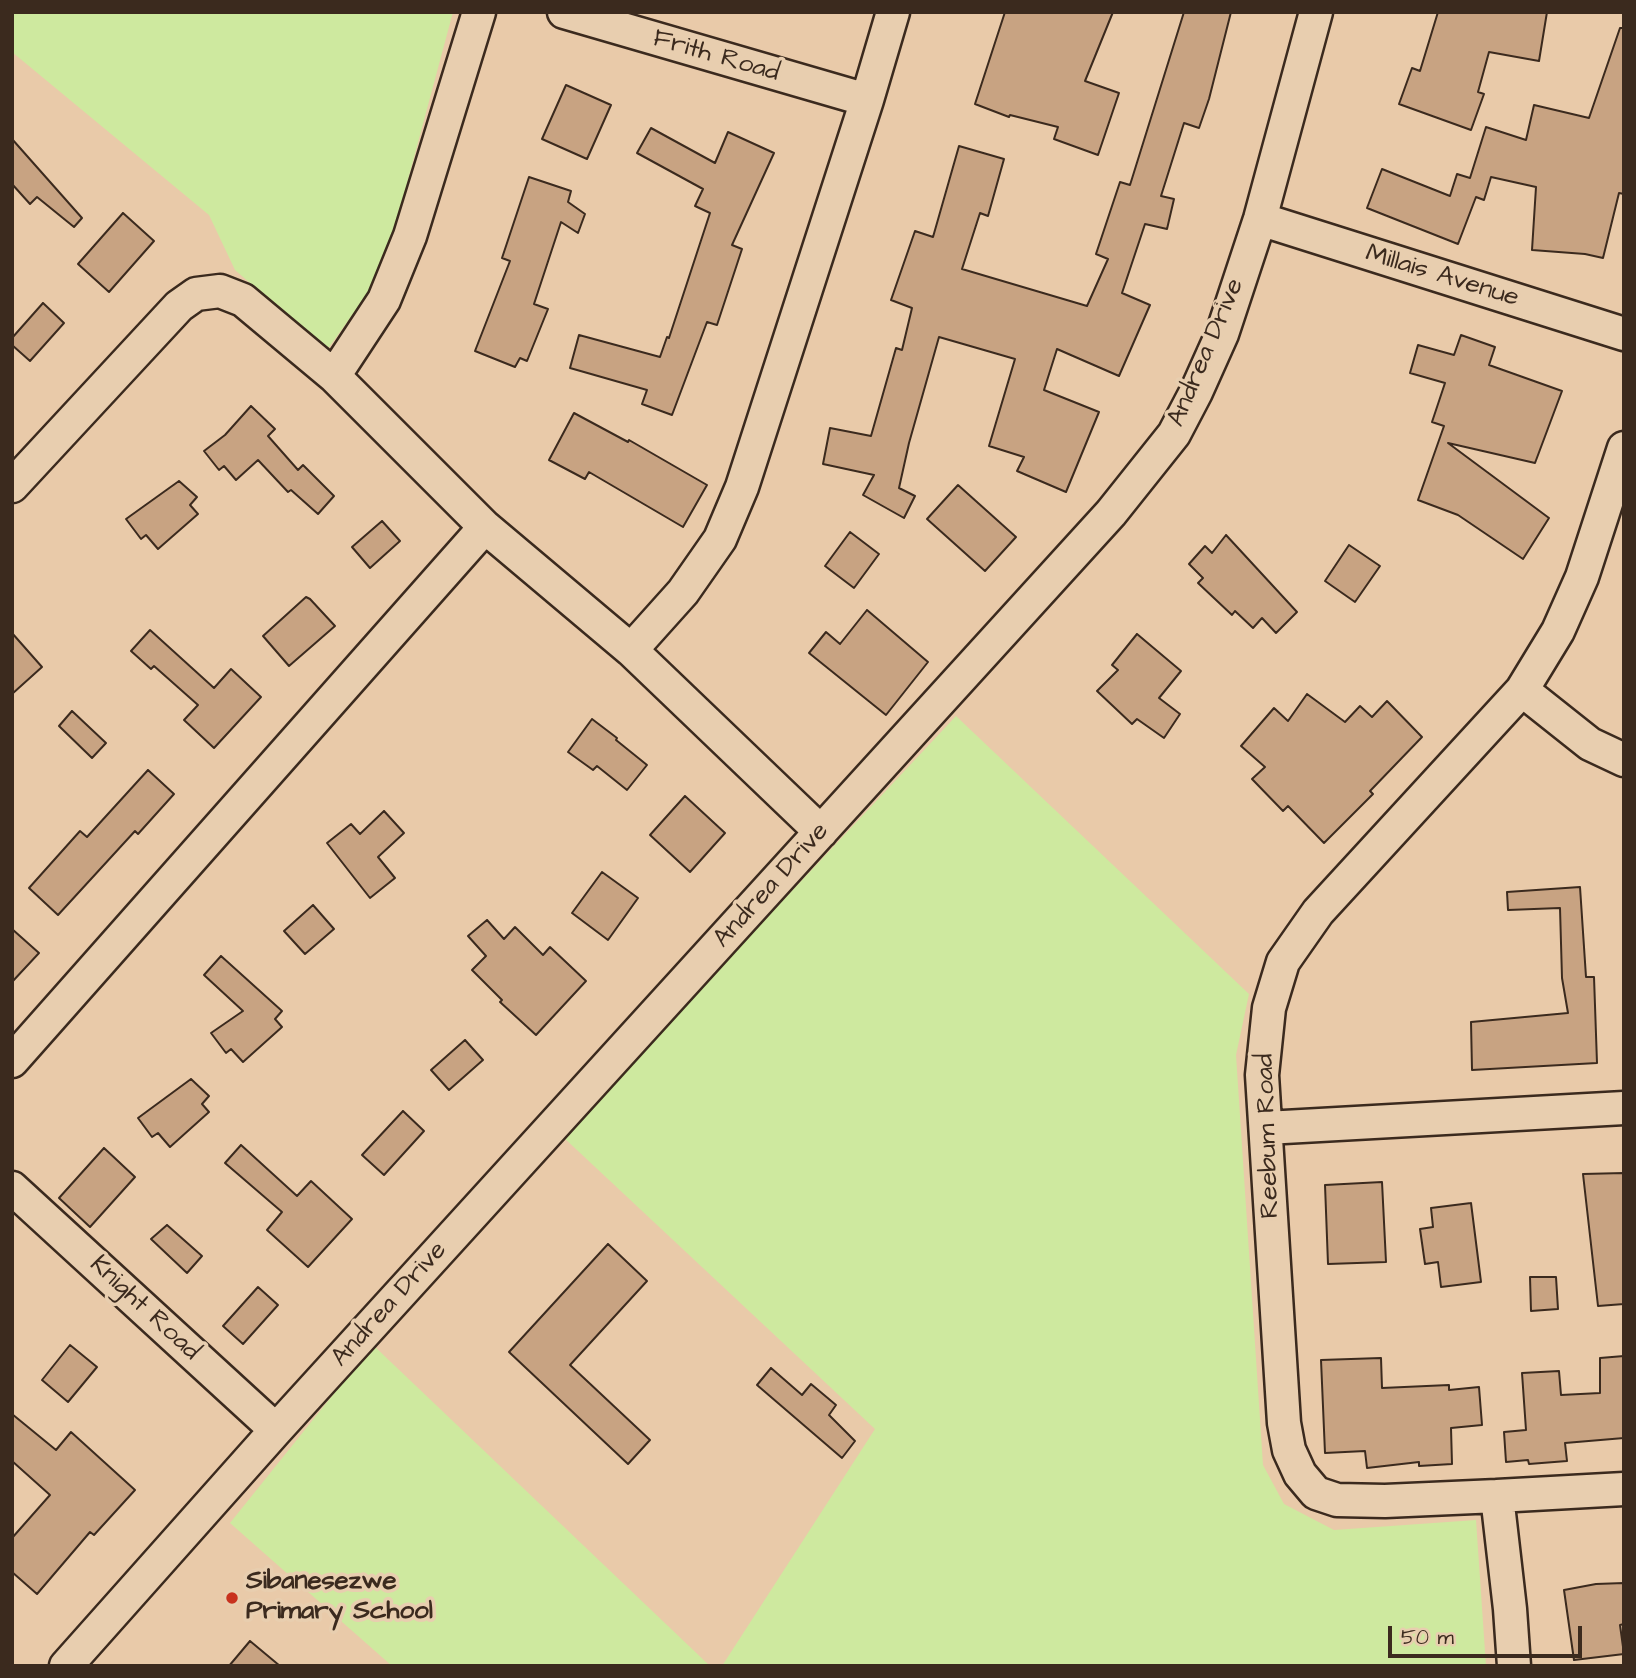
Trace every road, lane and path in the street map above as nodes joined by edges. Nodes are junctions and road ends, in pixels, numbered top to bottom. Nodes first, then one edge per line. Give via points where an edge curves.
1 (479, 12) edge
2 (564, 12) edge
3 (893, 12) edge
4 (1316, 12) edge
5 (867, 100) junction
6 (1260, 219) junction
7 (1624, 334) edge
8 (334, 376) junction
9 (1624, 448) edge
10 (12, 486) edge
11 (485, 527) junction
12 (631, 650) junction
13 (1522, 690) junction
14 (1624, 760) edge
15 (821, 832) junction
16 (12, 1061) edge
17 (1624, 1108) edge
18 (1266, 1128) junction
19 (12, 1188) edge
20 (276, 1430) junction
21 (1624, 1489) edge
22 (1497, 1496) junction
23 (66, 1666) edge
24 (1514, 1666) edge

1 - 8 street via 410,236 384,300
2 - 5 street, Frith Road
3 - 5 street
4 - 6 street, Andrea Drive
5 - 12 street via 769,407 720,539 682,592
6 - 7 street, Millais Avenue
6 - 15 street, Andrea Drive via 1222,334 1174,435 1111,513
8 - 10 street via 243,300 220,291 196,295 142,343
8 - 11 street
9 - 13 street, Reebum Road via 1581,577 1558,631
11 - 12 street
11 - 16 street
12 - 15 street
13 - 14 street via 1590,744
13 - 18 street, Reebum Road via 1318,912 1283,962 1267,1021 1262,1075
15 - 20 street, Andrea Drive
17 - 18 street
18 - 22 street, Reebum Road via 1284,1423 1300,1474 1316,1493 1337,1500
19 - 20 street, Knight Road
20 - 23 street, Andrea Drive
21 - 22 street, Reebum Road
22 - 24 street

